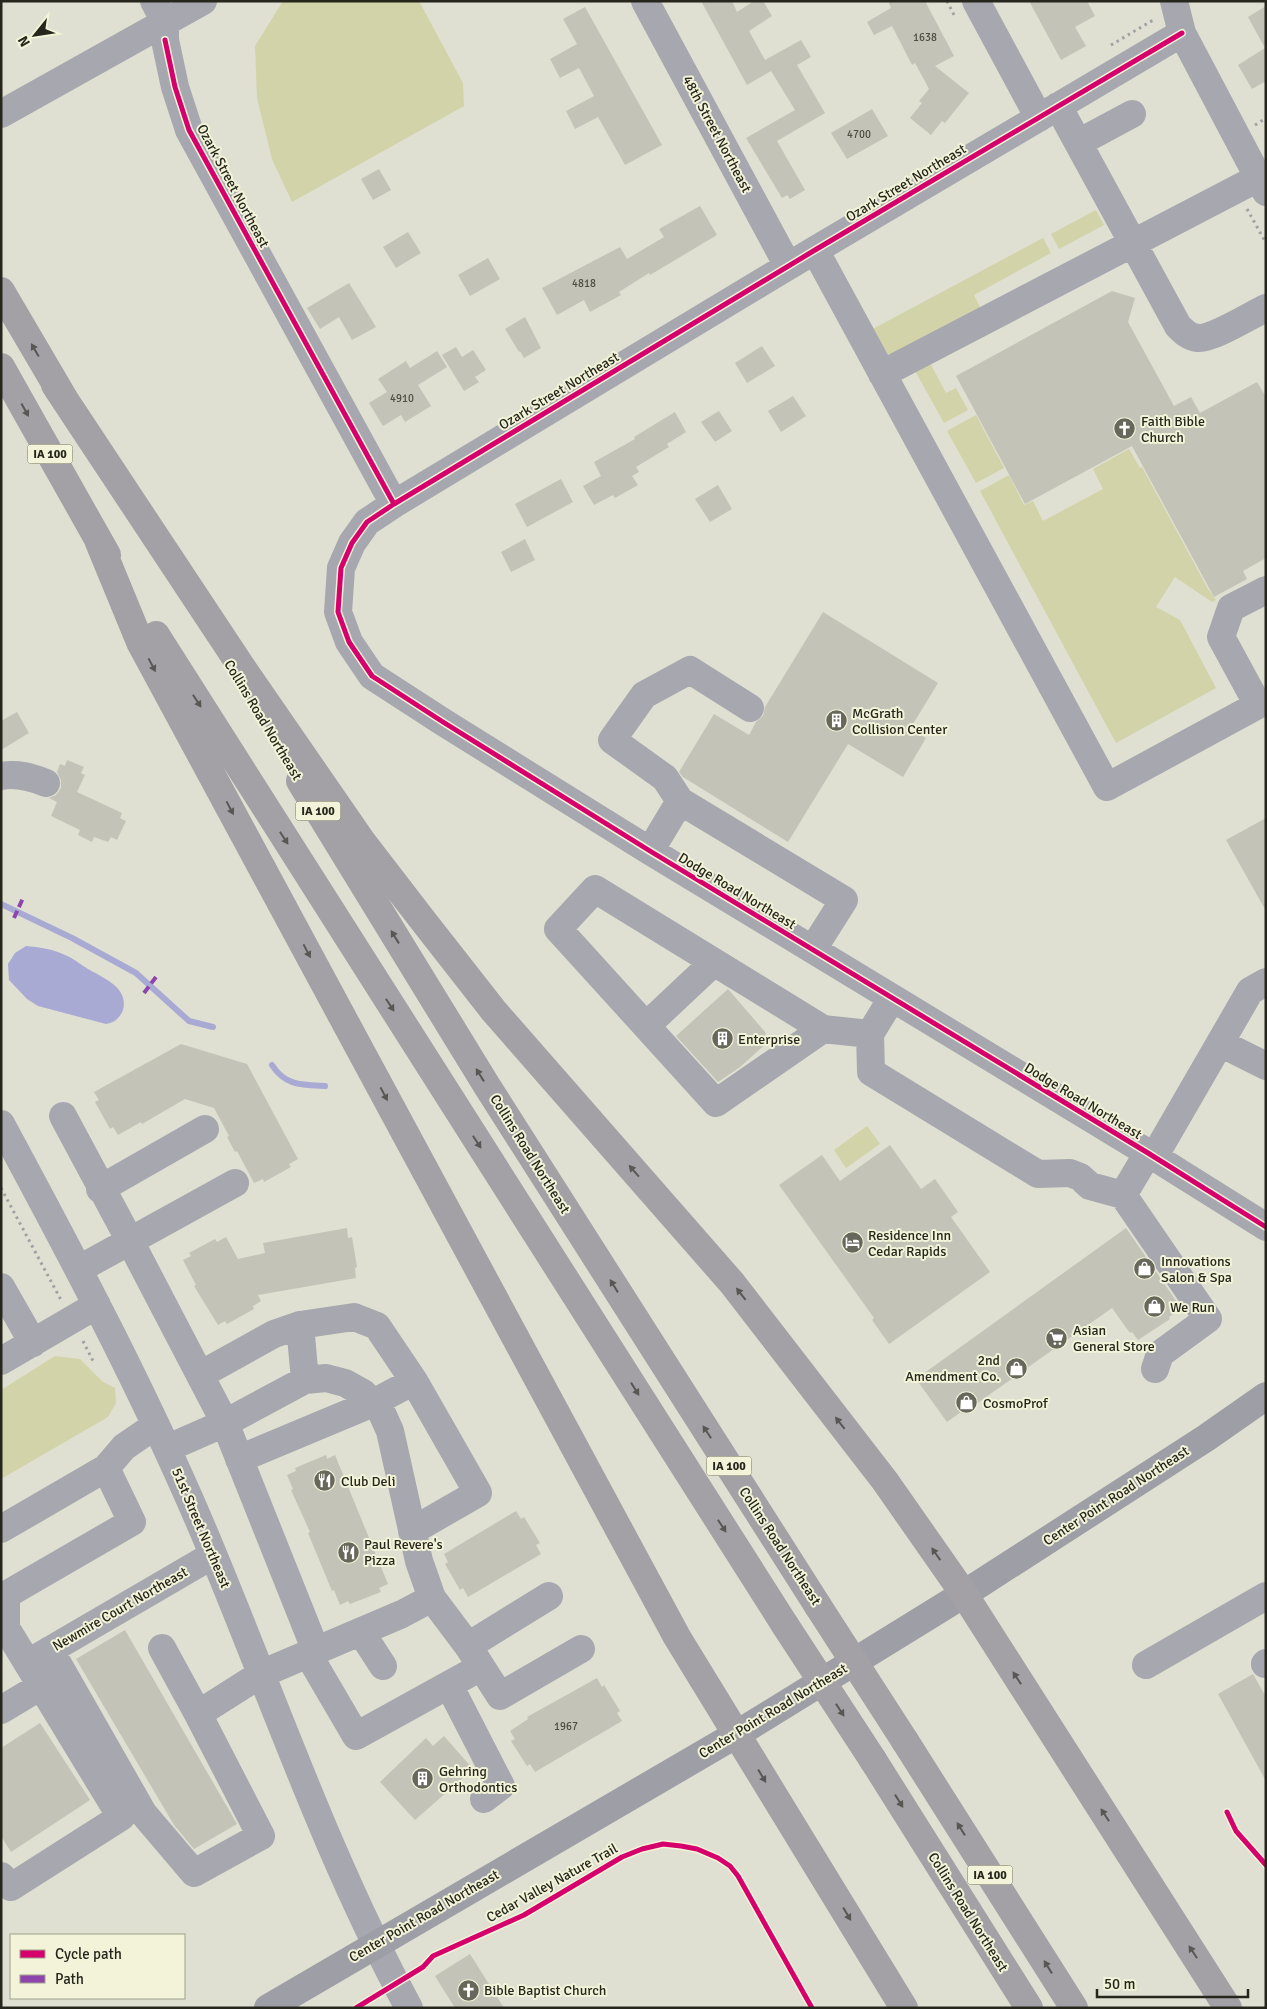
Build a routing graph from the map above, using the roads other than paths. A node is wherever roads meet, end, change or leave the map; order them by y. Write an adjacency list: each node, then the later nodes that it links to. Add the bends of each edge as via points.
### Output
1 (203, 1): 5 (street)
2 (645, 1): 14 (street, 48th Street Northeast)
3 (976, 1): 7 (street)
4 (1174, 1): 6 (street)
5 (161, 21): 8 (street); 20 (street, Ozark Street Northeast, via 175,87 189,130)
6 (1182, 33): 7 (street, Ozark Street Northeast); 11 (street)
7 (1048, 112): 10 (street); 13 (street, Ozark Street Northeast)
8 (1, 114)
9 (1132, 114): 10 (street)
10 (1078, 143): 12 (street)
11 (1260, 168): 12 (street)
12 (1133, 243): 16 (street, via 1178,326 1186,334 1209,337); 18 (street)
13 (815, 250): 14 (street, Ozark Street Northeast); 18 (street)
14 (788, 266): 20 (street, Ozark Street Northeast)
15 (1, 292): 19 (highway, Collins Road Northeast / IA 100, one-way to 15)
16 (1266, 308)
17 (1, 368): 21 (highway, Collins Road Northeast / IA 100, one-way to 21)
18 (882, 374): 22 (street, via 1107,787 1258,705 1221,637 1231,608)
19 (56, 385): 67 (highway, one-way to 19, via 885,1480 732,1283 493,1010 373,855 241,666); 93 (highway, Collins Road Northeast / IA 100, one-way to 19, bridge, via 482,1078)
20 (394, 504): 27 (street, Dodge Road Northeast, via 367,522 352,543 341,568 338,612 350,642 372,676)
21 (98, 540): 85 (highway, one-way to 85, via 144,650 677,1637); 92 (highway, Collins Road Northeast / IA 100, one-way to 92, bridge, via 196,701)
22 (1266, 590)
23 (750, 708): 26 (street, via 690,670 644,695 612,740 665,778)
24 (1, 776): 25 (street, via 17,774)
25 (46, 783)
26 (680, 801): 27 (street); 28 (street, via 844,900)
27 (650, 851): 28 (street, Dodge Road Northeast)
28 (813, 949): 31 (street, Dodge Road Northeast)
29 (714, 963): 32 (street); 32 (street, via 595,888 558,929); 33 (street)
30 (1266, 982): 35 (street, via 1250,991)
31 (892, 998): 34 (street); 40 (street, Dodge Road Northeast)
32 (646, 1026): 33 (street, via 716,1104)
33 (823, 1029): 34 (street)
34 (870, 1034): 43 (street, via 871,1072 1038,1174 1070,1173 1090,1186)
35 (1220, 1043): 36 (street); 40 (street)
36 (1266, 1066)
37 (62, 1116): 42 (street)
38 (1, 1124): 46 (street, 51st Street Northeast)
39 (205, 1129): 42 (street)
40 (1151, 1155): 43 (street); 44 (street, Dodge Road Northeast)
41 (235, 1183): 45 (street)
42 (100, 1189): 45 (street)
43 (1122, 1195): 52 (street, via 1208,1319 1160,1354)
44 (1266, 1227)
45 (130, 1241): 46 (street); 53 (street)
46 (79, 1269): 48 (street, 51st Street Northeast)
47 (3, 1296): 50 (street)
48 (96, 1305): 50 (street); 59 (street, 51st Street Northeast)
49 (300, 1325): 53 (street, via 274,1334); 54 (street); 55 (street, via 354,1318 377,1326)
50 (33, 1343): 51 (street)
51 (1, 1361)
52 (1155, 1368)
53 (200, 1375): 58 (street)
54 (305, 1380): 57 (street, via 326,1378 345,1383); 58 (street)
55 (414, 1381): 57 (street); 64 (street, via 478,1493)
56 (1266, 1396): 67 (main road, Center Point Road Northeast)
57 (374, 1403): 61 (street); 64 (street, via 390,1431)
58 (225, 1423): 60 (street); 61 (street)
59 (156, 1425): 60 (street, 51st Street Northeast); 62 (street, via 124,1447)
60 (168, 1448): 65 (street, 51st Street Northeast)
61 (239, 1459): 75 (street)
62 (106, 1468): 63 (street); 66 (street, via 132,1522)
63 (1, 1529)
64 (412, 1531): 70 (street)
65 (214, 1555): 77 (street, Newmire Court Northeast); 80 (street, 51st Street Northeast)
66 (4, 1591): 71 (street)
67 (964, 1594): 85 (main road, Center Point Road Northeast); 94 (highway, one-way to 67)
68 (549, 1596): 76 (street)
69 (1266, 1596): 78 (street)
70 (432, 1598): 72 (street); 76 (street)
71 (4, 1629): 77 (street)
72 (361, 1632): 75 (street); 79 (street)
73 (162, 1648): 84 (street)
74 (581, 1649): 76 (street, via 500,1696)
75 (312, 1653): 80 (street); 81 (street, via 356,1736)
76 (474, 1656): 81 (street)
77 (38, 1657): 82 (street); 84 (street, via 143,1813 194,1873 261,1836)
78 (1146, 1665)
79 (383, 1666)
80 (261, 1674): 84 (street); 88 (street, 51st Street Northeast)
81 (449, 1685): 86 (street, via 501,1786)
82 (41, 1686): 83 (street); 87 (street, via 121,1817 11,1887)
83 (1, 1710)
84 (198, 1714)
85 (737, 1734): 88 (main road, Center Point Road Northeast); 91 (highway, one-way to 91)
86 (484, 1799)
87 (1, 1876)
88 (375, 1944): 89 (main road, Center Point Road Northeast); 90 (street, 51st Street Northeast)
89 (268, 2008)
90 (409, 2008)
91 (904, 2008)
92 (1029, 2008)
93 (1074, 2008)
94 (1230, 2008)

